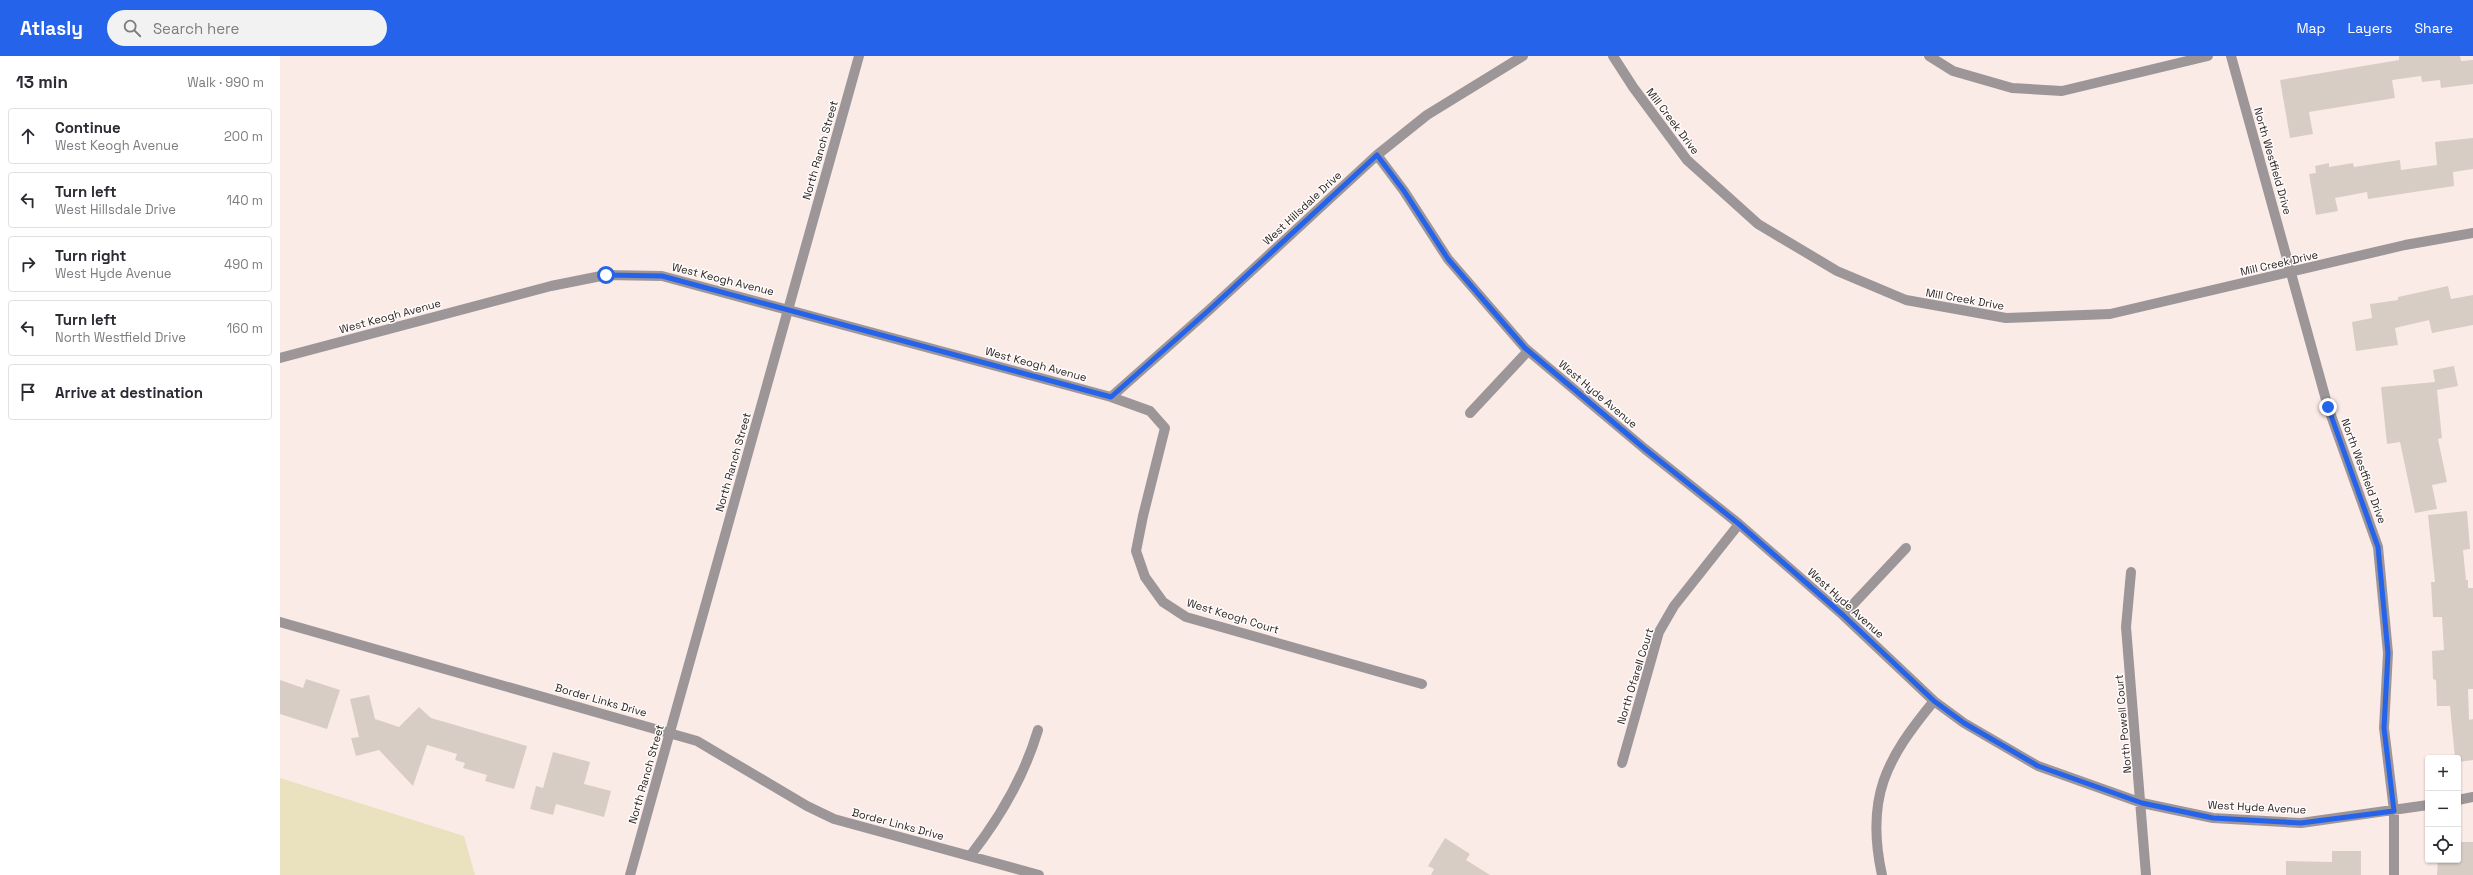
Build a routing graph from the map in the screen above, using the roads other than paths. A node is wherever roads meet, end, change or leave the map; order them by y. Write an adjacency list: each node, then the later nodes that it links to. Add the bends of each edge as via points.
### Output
1 (859, 56): 10 (street, North Ranch Street)
2 (1523, 56): 7 (street, West Hillsdale Drive, via 1427,115)
3 (1613, 56): 9 (street, Mill Creek Drive, via 1687,160 1758,224 1837,271 1906,300 2006,318 2110,314)
4 (1929, 56): 5 (street, via 1953,71 2012,88 2062,91)
5 (2208, 56)
6 (2231, 56): 9 (street, North Westfield Drive)
7 (1377, 155): 11 (street, West Hyde Avenue, via 1404,191 1448,259); 13 (street, West Hillsdale Drive)
8 (2473, 233): 9 (street, Mill Creek Drive, via 2405,245)
9 (2292, 272): 29 (street, North Westfield Drive, via 2328,407 2378,547 2388,653 2384,728)
10 (788, 308): 12 (street, West Keogh Avenue, via 662,276 606,275 550,286); 13 (street, West Keogh Avenue); 23 (street, North Ranch Street)
11 (1528, 351): 14 (street); 15 (street, West Hyde Avenue)
12 (280, 358)
13 (1111, 397): 20 (street, West Keogh Court, via 1150,411 1165,428 1142,516 1136,551 1145,577 1163,602 1186,617)
14 (1470, 412)
15 (1739, 524): 18 (street, West Hyde Avenue); 24 (street, North Ofarell Court, via 1674,606 1659,632)
16 (1906, 548): 18 (street)
17 (2131, 572): 27 (street, North Powell Court, via 2126,627)
18 (1843, 615): 21 (street, West Hyde Avenue)
19 (280, 622): 23 (street, Border Links Drive)
20 (1422, 684)
21 (1934, 701): 27 (street, West Hyde Avenue, via 1964,723 2038,766); 33 (street, via 1911,729 1888,766 1876,812 1877,852)
22 (1038, 730): 30 (street, via 1029,761 1008,800)
23 (670, 732): 30 (street, Border Links Drive, via 697,740 834,819); 31 (street, North Ranch Street)
24 (1622, 763)
25 (2473, 797): 26 (street)
26 (2461, 799)
27 (2142, 803): 29 (street, West Hyde Avenue, via 2213,818 2301,823); 34 (street, North Powell Court)
28 (2425, 806): 29 (street, West Hyde Avenue)
29 (2394, 811): 35 (street)
30 (970, 856): 32 (street, Border Links Drive)
31 (630, 875)
32 (1039, 875)
33 (1882, 875)
34 (2146, 875)
35 (2394, 875)

